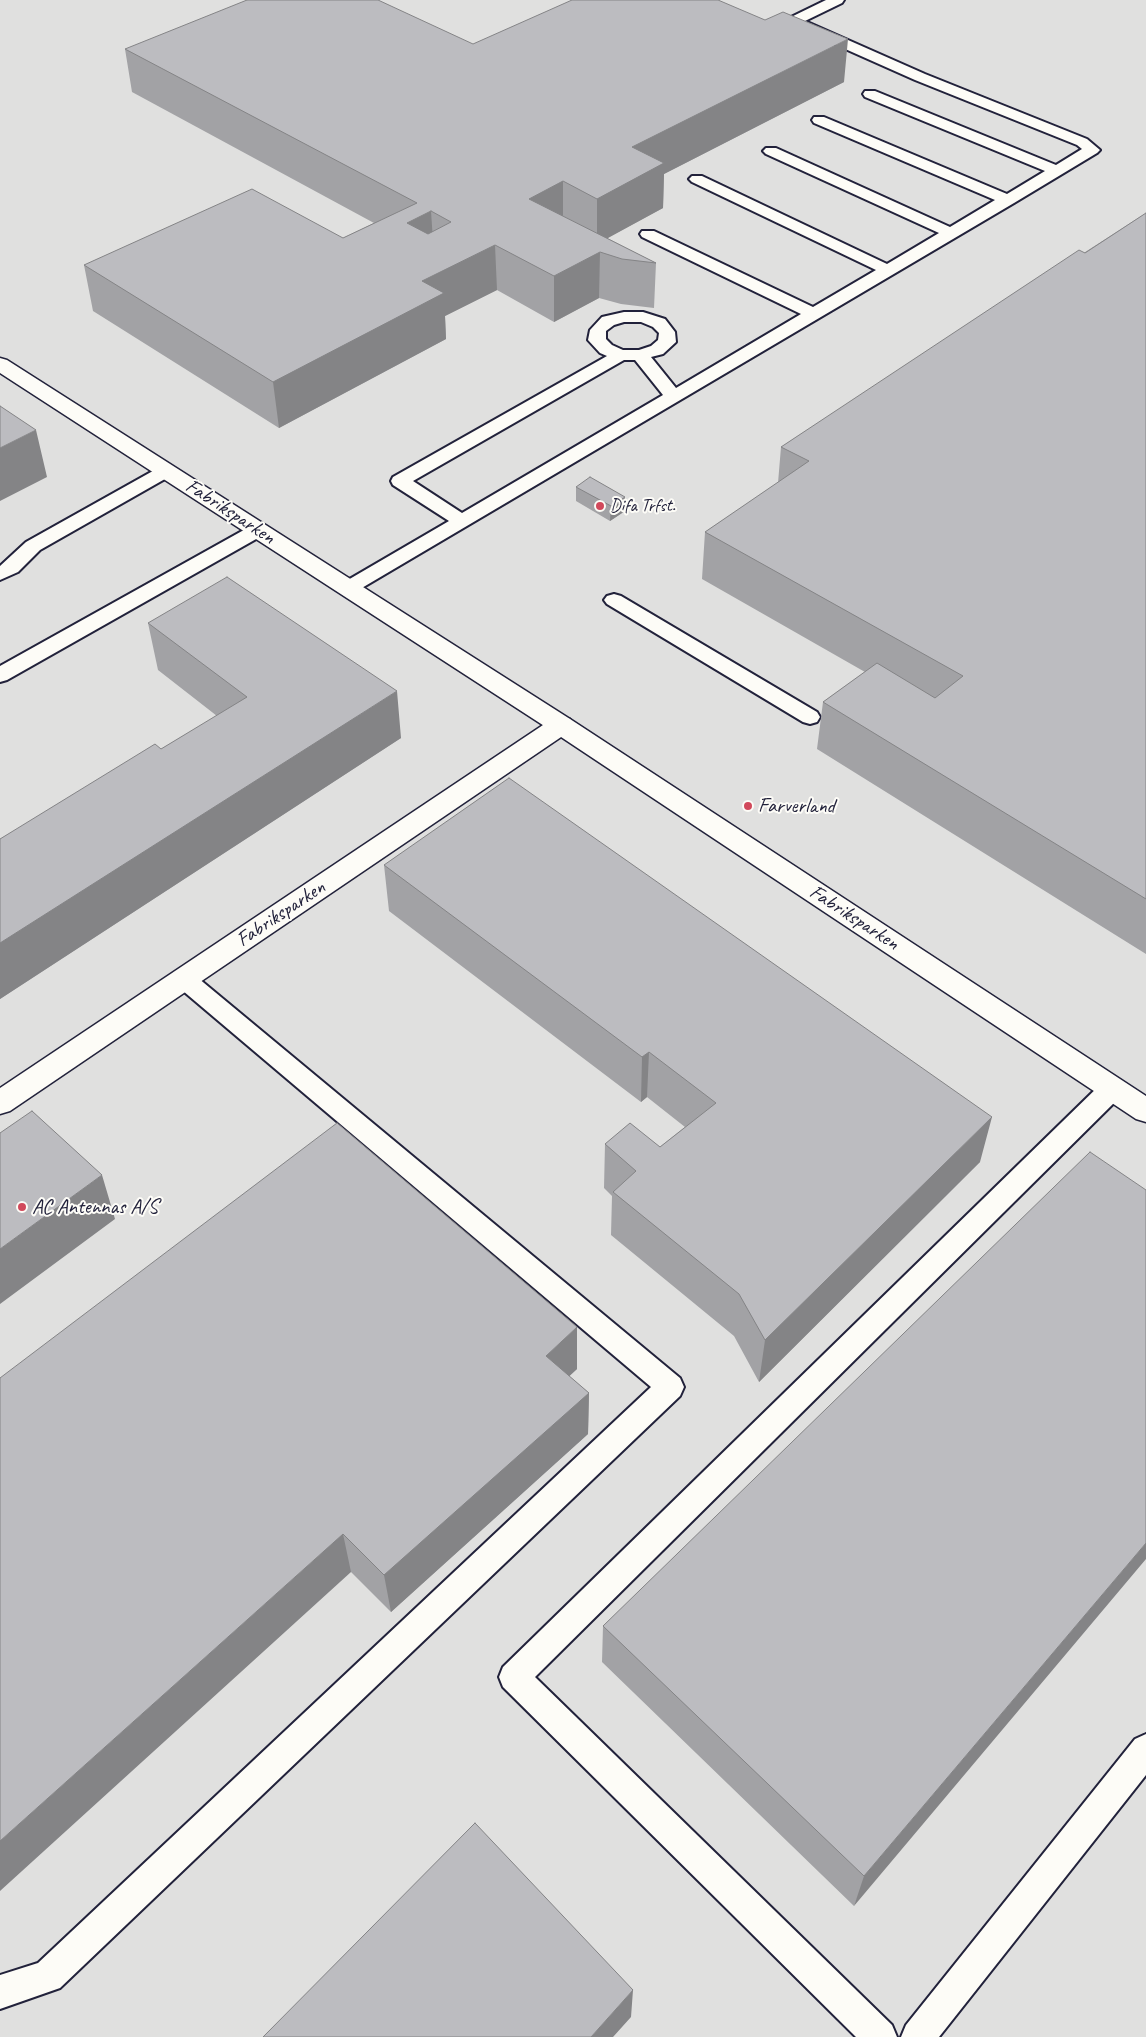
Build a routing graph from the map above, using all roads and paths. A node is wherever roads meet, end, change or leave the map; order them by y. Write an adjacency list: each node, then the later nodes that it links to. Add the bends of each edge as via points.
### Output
1 (836, 0): 5 (lane, via 794,21 920,77 1082,142 1092,150)
2 (870, 94): 5 (lane)
3 (819, 120): 7 (lane)
4 (771, 151): 8 (lane)
5 (1057, 171): 7 (lane)
6 (697, 178): 10 (lane)
7 (1008, 200): 8 (lane)
8 (951, 233): 10 (lane)
9 (648, 234): 11 (lane)
10 (888, 270): 11 (lane)
11 (814, 314): 15 (lane)
12 (622, 355): 13 (lane); 13 (lane, via 606,349 597,340 598,330 608,321 643,317 659,323 667,332 667,342 657,350); 17 (lane, via 400,481)
13 (640, 355): 15 (lane)
14 (0, 364): 16 (street, Fabriksparken)
15 (674, 396): 17 (lane)
16 (166, 471): 18 (street, Fabriksparken); 19 (lane, via 32,546 11,568)
17 (462, 521): 20 (lane)
18 (258, 530): 20 (street, Fabriksparken); 22 (lane)
19 (0, 574)
20 (348, 588): 24 (street, Fabriksparken)
21 (614, 600): 23 (lane)
22 (0, 676)
23 (810, 717)
24 (562, 726): 25 (street, Fabriksparken); 26 (street, Fabriksparken)
25 (184, 979): 27 (street, Fabriksparken); 30 (lane, via 670,1387 48,1976)
26 (1112, 1088): 28 (street, Fabriksparken); 31 (lane, via 514,1677)
27 (0, 1103)
28 (1146, 1111)
29 (1146, 1750): 32 (lane)
30 (0, 1992)
31 (880, 2037)
32 (918, 2037)

